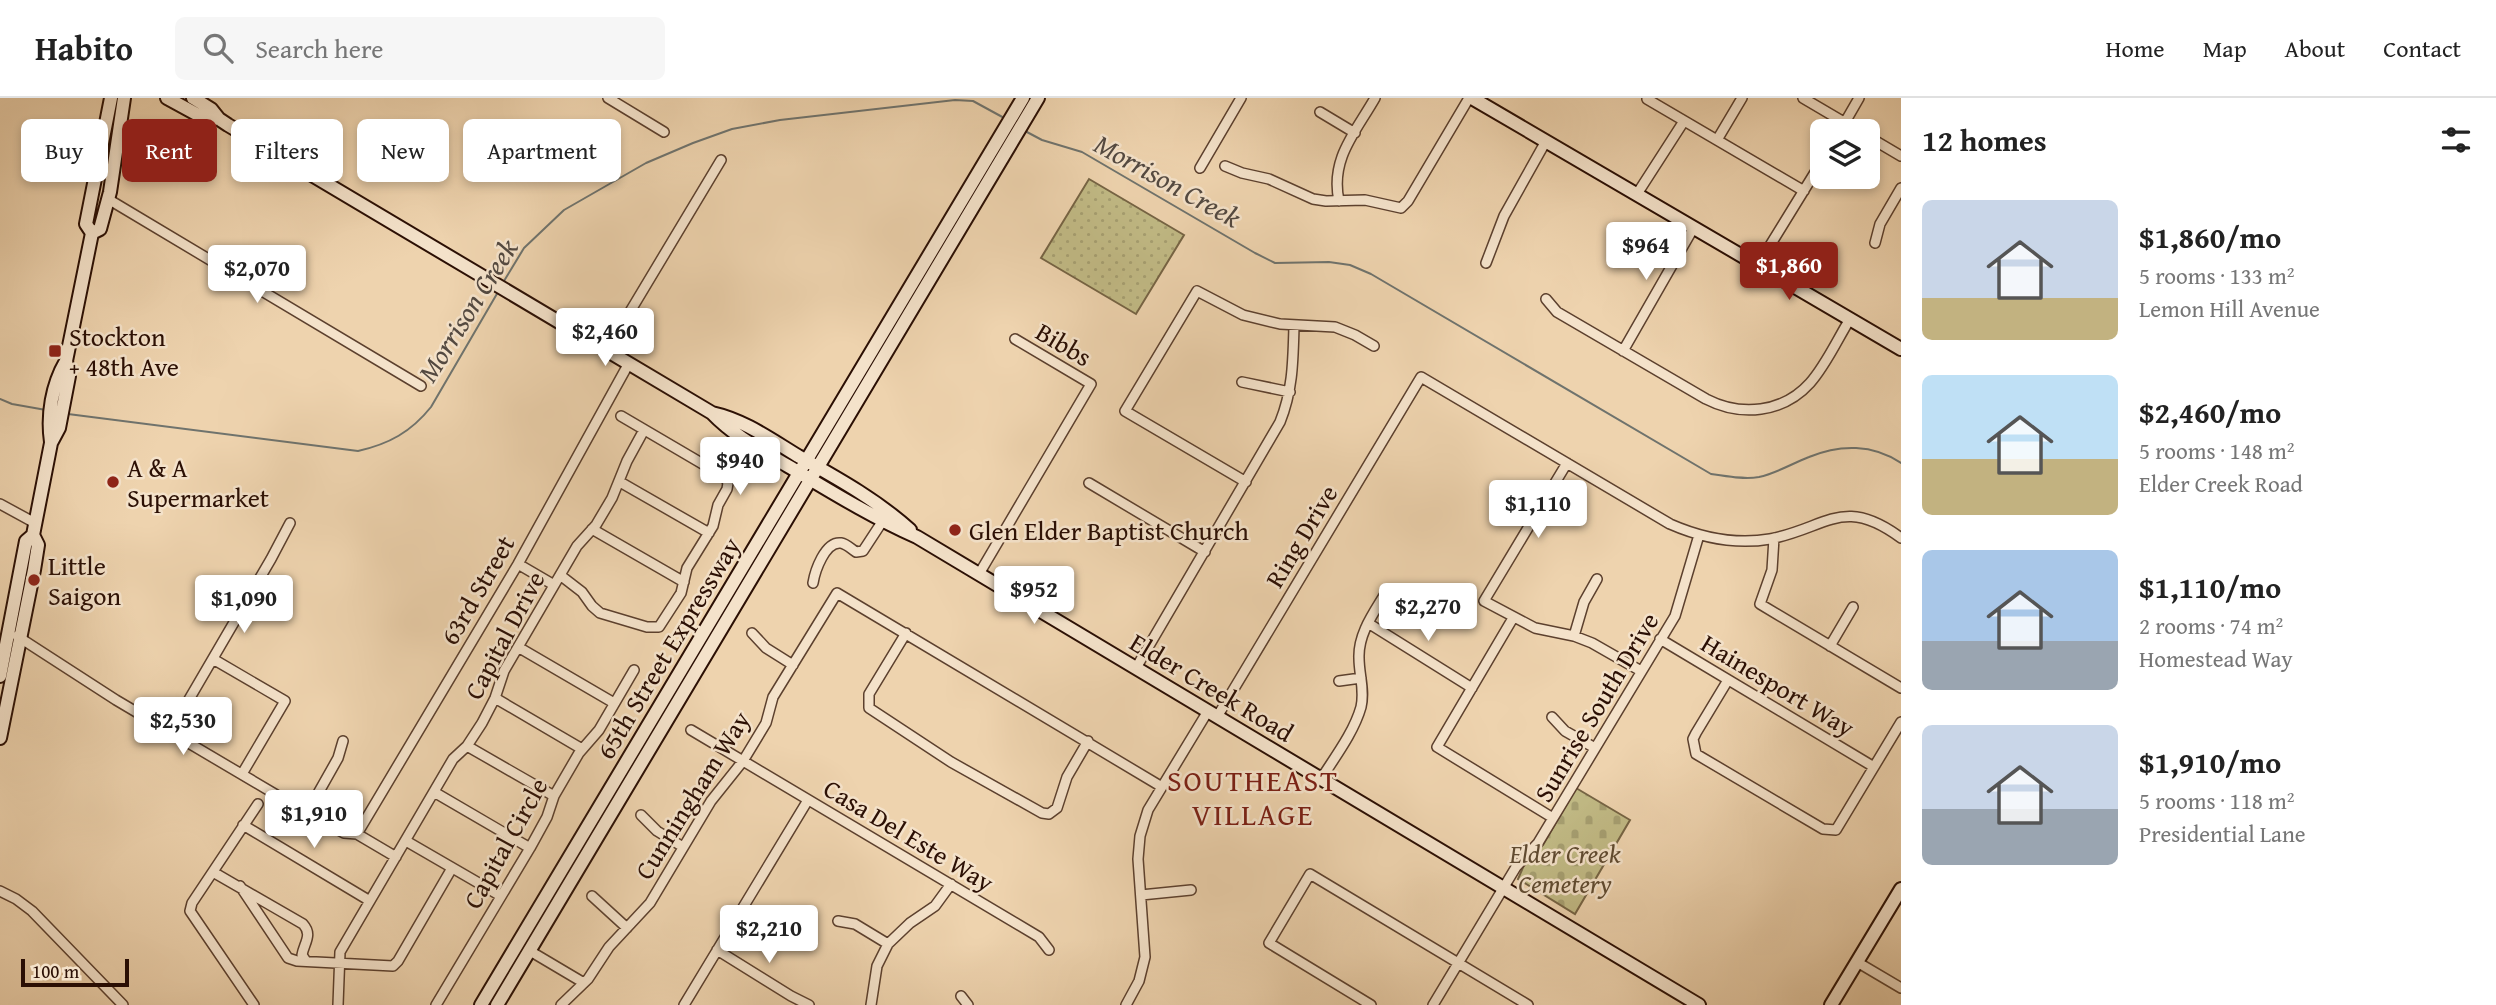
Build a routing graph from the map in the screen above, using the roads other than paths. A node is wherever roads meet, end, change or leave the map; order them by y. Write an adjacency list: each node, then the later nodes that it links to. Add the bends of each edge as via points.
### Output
1 (111, 98): 39 (main road, via 86,224)
2 (124, 98): 25 (main road)
3 (131, 98): 25 (main road, via 124,134)
4 (167, 98): 17 (main road, Elder Creek Road, via 200,116)
5 (193, 98): 17 (main road, Elder Creek Road)
6 (608, 98): 21 (street)
7 (1038, 98): 15 (main road, 65th Street Expressway)
8 (1241, 98): 31 (street)
9 (1375, 98): 22 (street)
10 (1471, 98): 26 (main road); 37 (street, via 1401,208 1365,200)
11 (1742, 98): 24 (street)
12 (1802, 98): 18 (street)
13 (1859, 98): 19 (street)
14 (1647, 99): 20 (street)
15 (1023, 107): 23 (main road, 65th Street Expressway)
16 (1320, 112): 22 (street)
17 (219, 119): 49 (main road, Elder Creek Road)
18 (1831, 119)
19 (1847, 119)
20 (1684, 121): 24 (street); 35 (street)
21 (664, 132)
22 (1354, 133): 37 (street, via 1337,168)
23 (1009, 135): 58 (main road, 65th Street Expressway); 60 (main road, 65th Street Expressway)
24 (1717, 140): 34 (street)
25 (118, 141): 36 (main road)
26 (1546, 141): 35 (main road); 41 (street, via 1504,216)
27 (1880, 144): 28 (street)
28 (1901, 156)
29 (720, 160): 49 (street)
30 (1225, 166): 37 (street, via 1313,199)
31 (1200, 168)
32 (1810, 181): 34 (street)
33 (1901, 188): 40 (street, via 1880,224)
34 (1804, 191): 42 (street)
35 (1637, 194): 38 (main road)
36 (108, 200): 39 (main road, via 100,229); 53 (street)
37 (1339, 201)
38 (1694, 228): 42 (main road); 50 (street)
39 (92, 233): 69 (main road, via 66,361 57,377 58,400)
40 (1875, 243)
41 (1486, 263)
42 (1758, 265): 44 (main road)
43 (1546, 299): 50 (street, via 1557,312)
44 (1850, 319): 48 (main road); 50 (street, via 1808,385 1765,409 1740,410 1716,404)
45 (1294, 326): 47 (street, via 1335,327); 54 (street); 64 (street, via 1243,315 1197,291 1125,411)
46 (1015, 339): 78 (street, Bibbs, via 1091,384)
47 (1374, 346)
48 (1901, 349)
49 (607, 350): 51 (main road, Elder Creek Road)
50 (1623, 351)
51 (629, 363): 55 (main road, Elder Creek Road); 77 (street, 63rd Street)
52 (1242, 382): 54 (street)
53 (421, 386)
54 (1290, 392): 64 (street, via 1280,422)
55 (712, 413): 58 (main road, Elder Creek Road, via 733,418); 61 (main road, Elder Creek Road, via 728,430)
56 (621, 416): 57 (street)
57 (644, 430): 63 (street, Capital Drive); 71 (street, via 725,477 727,489)
58 (806, 461): 60 (main road, Elder Creek Road); 61 (main road, 65th Street Expressway)
59 (1567, 463): 72 (street, via 1670,524); 86 (street, via 1485,601); 109 (street, Ring Drive, via 1421,377)
60 (819, 468): 62 (main road, 65th Street Expressway); 73 (main road, Elder Creek Road, via 888,511)
61 (799, 473): 62 (main road, Elder Creek Road); 168 (main road, 65th Street Expressway)
62 (811, 480): 67 (main road, Elder Creek Road); 155 (main road, 65th Street Expressway)
63 (620, 482): 70 (street, Capital Drive); 71 (street)
64 (1246, 482): 76 (street)
65 (1089, 483): 76 (street)
66 (0, 504): 69 (street)
67 (882, 522): 73 (main road, Elder Creek Road); 82 (street, via 863,551 838,543 829,547 814,572)
68 (289, 523): 95 (street)
69 (34, 529): 90 (main road, via 26,541)
70 (592, 529): 79 (street, Capital Drive); 81 (street)
71 (709, 533): 81 (street, via 687,568)
72 (1699, 535): 75 (street, via 1733,541); 92 (street, Sunrise South Drive, via 1681,603)
73 (917, 537): 78 (main road, Elder Creek Road)
74 (1901, 537): 75 (street, via 1875,521 1845,516)
75 (1774, 538): 93 (street, via 1772,570 1760,604)
76 (1205, 552): 97 (street)
77 (518, 564): 83 (street); 133 (street, 63rd Street)
78 (979, 574): 97 (main road, Elder Creek Road)
79 (560, 575): 81 (street, via 600,613 647,627 659,627); 83 (street, Capital Drive)
80 (1597, 579): 91 (street)
81 (684, 582)
82 (813, 583)
83 (554, 585): 94 (street, Capital Drive)
84 (1388, 589): 87 (street)
85 (1853, 607): 93 (street)
86 (1513, 618): 91 (street); 104 (street)
87 (1368, 623): 101 (street, via 1359,651); 104 (street)
88 (752, 633): 96 (street)
89 (906, 633): 96 (street, Cunningham Way, via 837,593); 116 (street); 116 (street, via 869,694 869,708 951,762 1049,814 1057,808)
90 (16, 635): 100 (main road); 106 (main road); 113 (street)
91 (1574, 636): 99 (street)
92 (1660, 639): 99 (street, Sunrise South Drive); 102 (street, Hainesport Way)
93 (1830, 646): 105 (street)
94 (518, 647): 107 (street, Capital Drive, via 501,676); 108 (street)
95 (213, 659): 113 (street); 122 (street, via 285,701)
96 (793, 665): 120 (street, Cunningham Way)
97 (1136, 668): 109 (main road, Elder Creek Road)
98 (634, 670): 108 (street, Capital Circle)
99 (1641, 671): 118 (street, Sunrise South Drive)
100 (0, 676)
101 (1361, 678): 103 (street); 123 (street, via 1358,717)
102 (1728, 680): 121 (street, Hainesport Way); 121 (street, via 1696,733 1696,754 1816,827 1836,830)
103 (1339, 681)
104 (1472, 688): 131 (street, via 1437,747)
105 (1901, 688)
106 (4, 698): 114 (main road)
107 (495, 698): 117 (street, Capital Drive); 119 (street)
108 (614, 703): 119 (street, Capital Circle)
109 (1213, 714): 123 (main road, Elder Creek Road); 124 (street, Ring Drive)
110 (1552, 717): 118 (street)
111 (1901, 722): 121 (street)
112 (691, 730): 120 (street, Casa Del Este Way)
113 (170, 732): 122 (street)
114 (0, 738)
115 (343, 741): 129 (street)
116 (1087, 741): 124 (street)
117 (467, 746): 125 (street, Capital Drive, via 453,759); 126 (street)
118 (1595, 748): 131 (street, Sunrise South Drive)
119 (582, 749): 126 (street, Capital Circle)
120 (743, 761): 127 (street, Casa Del Este Way); 136 (street, Cunningham Way, via 711,801)
121 (1874, 767)
122 (242, 775): 129 (street)
123 (1321, 779): 142 (main road, Elder Creek Road)
124 (1162, 787): 146 (street, Ring Drive, via 1140,836)
125 (434, 792): 134 (street, Capital Drive); 135 (street)
126 (554, 796): 135 (street, Capital Circle)
127 (808, 800): 140 (street, Casa Del Este Way); 153 (street)
128 (258, 804): 132 (street)
129 (307, 813): 133 (street, via 344,833)
130 (641, 815): 136 (street)
131 (1553, 818): 142 (street, Sunrise South Drive)
132 (243, 825): 139 (street); 149 (street)
133 (357, 834): 137 (street)
134 (406, 841): 137 (street, Capital Drive); 138 (street)
135 (530, 848): 147 (street, Capital Circle)
136 (683, 848): 151 (street, Cunningham Way, via 650,903)
137 (396, 857): 149 (street, Capital Drive)
138 (452, 868): 147 (street); 159 (street, via 393,966)
139 (213, 872): 141 (street); 165 (street, via 190,911)
140 (951, 884): 152 (street, via 935,906); 154 (street, Casa Del Este Way, via 1039,937)
141 (240, 886): 156 (street, via 288,958); 156 (street, via 308,929 302,956)
142 (1504, 888): 158 (street, Sunrise South Drive); 179 (main road, Elder Creek Road)
143 (1901, 888): 157 (main road)
144 (1191, 890): 146 (street)
145 (0, 891): 164 (street, via 32,911)
146 (1141, 895): 175 (street, Ring Drive, via 1145,957)
147 (501, 896): 167 (street, Capital Circle)
148 (592, 896): 151 (street)
149 (370, 901): 159 (street, Capital Drive, via 340,952)
150 (838, 921): 152 (street, via 855,924)
151 (627, 928): 160 (street, Cunningham Way)
152 (888, 944): 173 (street, via 877,966)
153 (717, 950): 163 (street); 171 (street)
154 (1049, 950)
155 (530, 951): 160 (street); 169 (main road, 65th Street Expressway)
156 (306, 961): 159 (street)
157 (1857, 962): 161 (street); 180 (main road)
158 (1458, 963): 176 (street, via 1310,874 1269,943); 177 (street, Sunrise South Drive); 178 (street)
159 (341, 964): 166 (street, Capital Drive)
160 (584, 983): 170 (street, Cunningham Way)
161 (1901, 988)
162 (961, 996): 174 (street)
163 (788, 1001): 172 (street)
164 (123, 1005)
165 (254, 1005)
166 (338, 1005)
167 (436, 1005)
168 (481, 1005)
169 (497, 1005)
170 (561, 1005)
171 (684, 1005)
172 (809, 1005)
173 (871, 1005)
174 (968, 1005)
175 (1126, 1005)
176 (1371, 1005)
177 (1433, 1005)
178 (1528, 1005)
179 (1699, 1005)
180 (1831, 1005)

